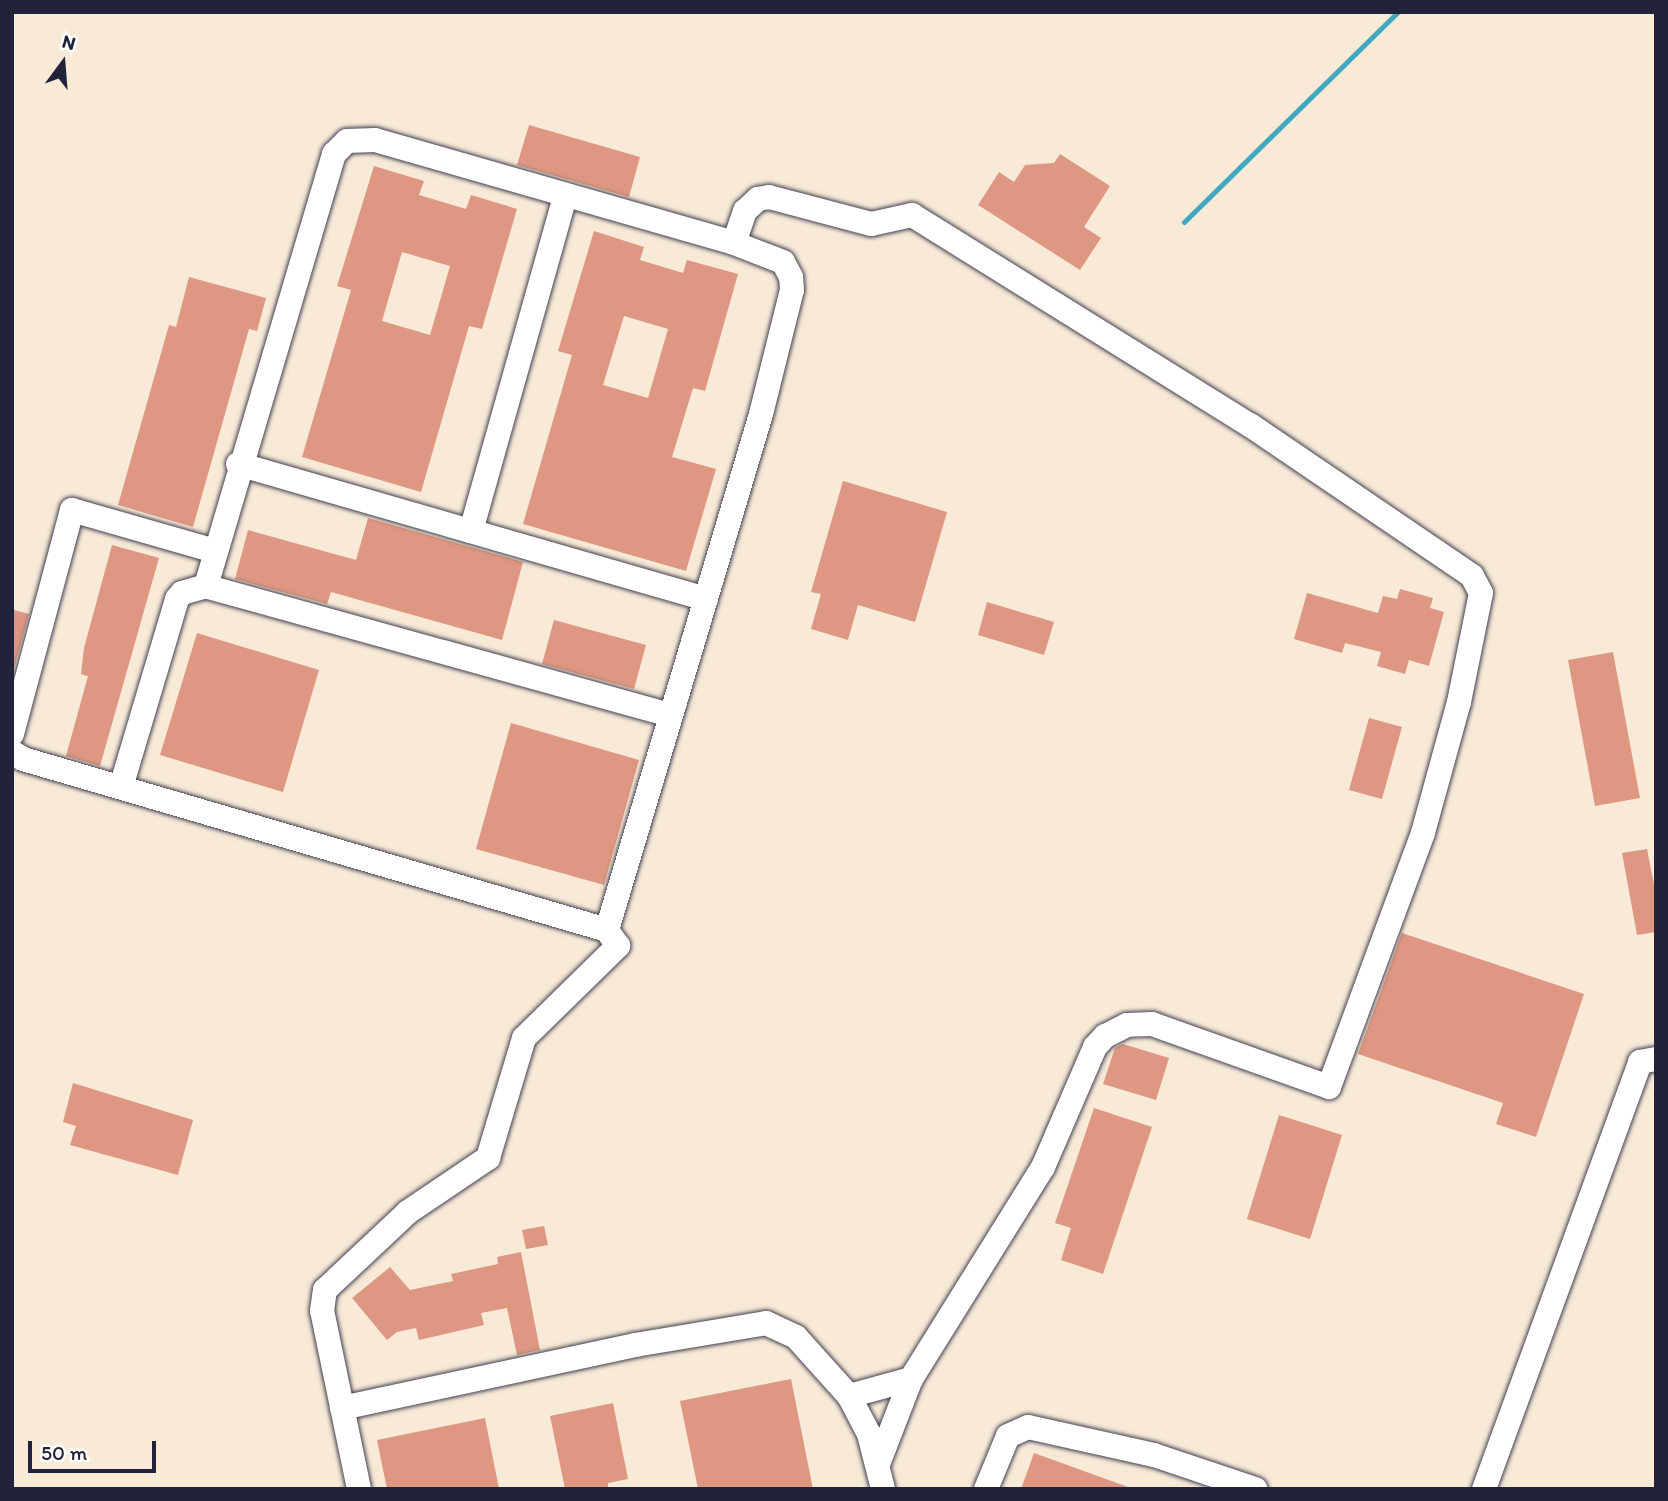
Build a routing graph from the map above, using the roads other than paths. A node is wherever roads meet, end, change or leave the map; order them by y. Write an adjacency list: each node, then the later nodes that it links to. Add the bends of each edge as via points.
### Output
1 (565, 196): 2 (lane); 3 (lane, via 375,140 356,138 339,146); 4 (lane)
2 (734, 243): 7 (lane, via 783,262 792,284 761,414); 14 (lane, via 744,211 758,199 769,197 871,224 912,215 1261,432 1472,576 1480,593 1459,702 1423,833 1329,1087 1152,1024 1127,1025 1105,1036 1095,1047 1043,1167)
3 (238, 464): 4 (lane); 5 (lane)
4 (471, 531): 7 (lane)
5 (215, 551): 6 (lane); 9 (lane, via 72,510)
6 (206, 586): 8 (lane); 11 (lane, via 177,599)
7 (706, 599): 8 (lane)
8 (670, 715): 12 (lane)
9 (12, 734)
10 (12, 752): 11 (lane, via 23,760)
11 (121, 787): 12 (lane)
12 (607, 930): 16 (lane, via 618,946 524,1038 488,1158 408,1212 326,1290 322,1311)
13 (1656, 1059): 22 (lane, via 1640,1062)
14 (911, 1379): 15 (lane); 17 (lane)
15 (849, 1396): 16 (lane, via 796,1337 779,1326 754,1323); 17 (lane)
16 (342, 1408): 18 (lane)
17 (878, 1464): 19 (lane)
18 (359, 1489)
19 (883, 1489)
20 (986, 1489): 21 (lane, via 1008,1436 1028,1427 1154,1455)
21 (1255, 1489)
22 (1484, 1489)

